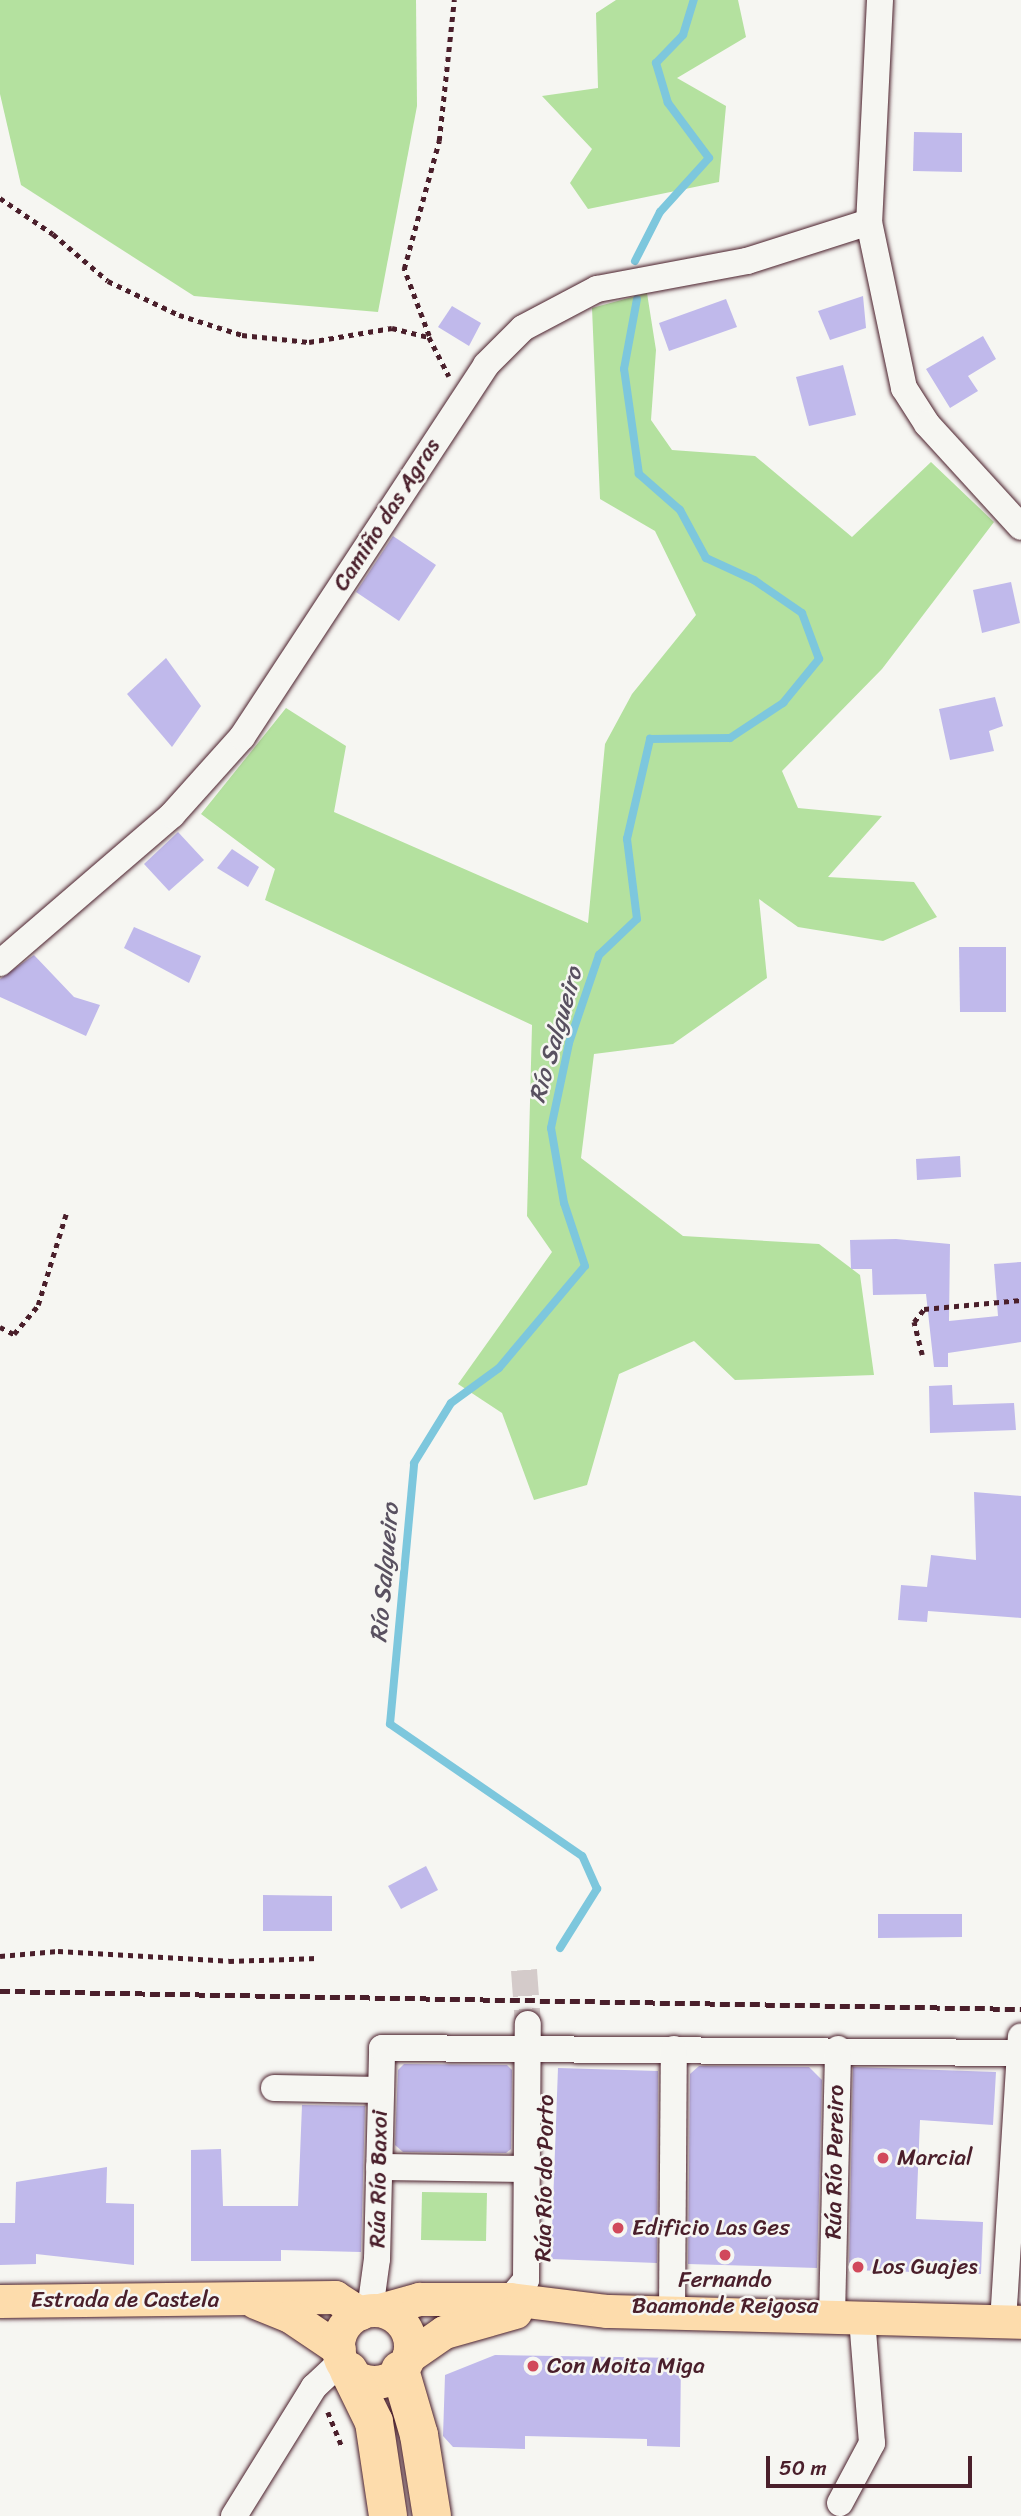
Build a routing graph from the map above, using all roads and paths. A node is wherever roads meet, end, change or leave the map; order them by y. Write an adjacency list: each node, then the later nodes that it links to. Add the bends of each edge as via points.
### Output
1 (454, 0): 5 (path, via 439,141 404,269)
2 (880, 0): 4 (street)
3 (0, 198): 5 (path, via 108,281 179,315 242,335 309,342 392,328)
4 (869, 222): 6 (street, Camiño das Agras, via 747,261 597,289 523,328 486,365); 7 (street, via 904,388 927,425)
5 (429, 337): 6 (path)
6 (461, 402): 8 (street, Camiño das Agras, via 242,737 172,815)
7 (1021, 527)
8 (0, 962)
9 (66, 1214): 11 (path, via 38,1305 14,1334)
10 (1021, 1300): 12 (path, via 924,1309 914,1322)
11 (0, 1327)
12 (922, 1355)
13 (0, 1955): 14 (path, via 58,1951 229,1961)
14 (317, 1958)
15 (535, 2041): 17 (street); 20 (street, Rúa Río Baxoi, via 382,2048); 22 (street); 25 (street, Rúa Río do Porto)
16 (1021, 2045): 18 (street); 29 (street)
17 (674, 2049): 18 (street); 27 (street)
18 (838, 2049): 28 (street, Rúa Río Pereiro)
19 (274, 2088): 20 (street)
20 (381, 2090): 21 (street, Rúa Río Baxoi)
21 (379, 2167): 22 (street); 26 (street, Rúa Río Baxoi)
22 (529, 2169): 25 (street)
23 (250, 2300): 24 (main road, Estrada de Castela); 26 (main road, Estrada de Castela, via 335,2297); 30 (main road, via 290,2316)
24 (0, 2301)
25 (526, 2303): 26 (main road, via 419,2299); 27 (main road); 31 (main road, via 444,2332)
26 (370, 2311): 30 (main road, via 344,2328); 31 (main road, via 392,2314 408,2332)
27 (672, 2312): 28 (main road)
28 (847, 2318): 29 (main road); 34 (street, Rúa Río Pereiro, via 872,2443)
29 (1012, 2322)
30 (343, 2360): 31 (main road, via 380,2381); 32 (street); 36 (highway, via 374,2422)
31 (404, 2364): 37 (highway)
32 (314, 2386): 33 (path); 35 (street)
33 (345, 2456)
34 (840, 2503)
35 (234, 2516)
36 (388, 2516)
37 (432, 2516)

